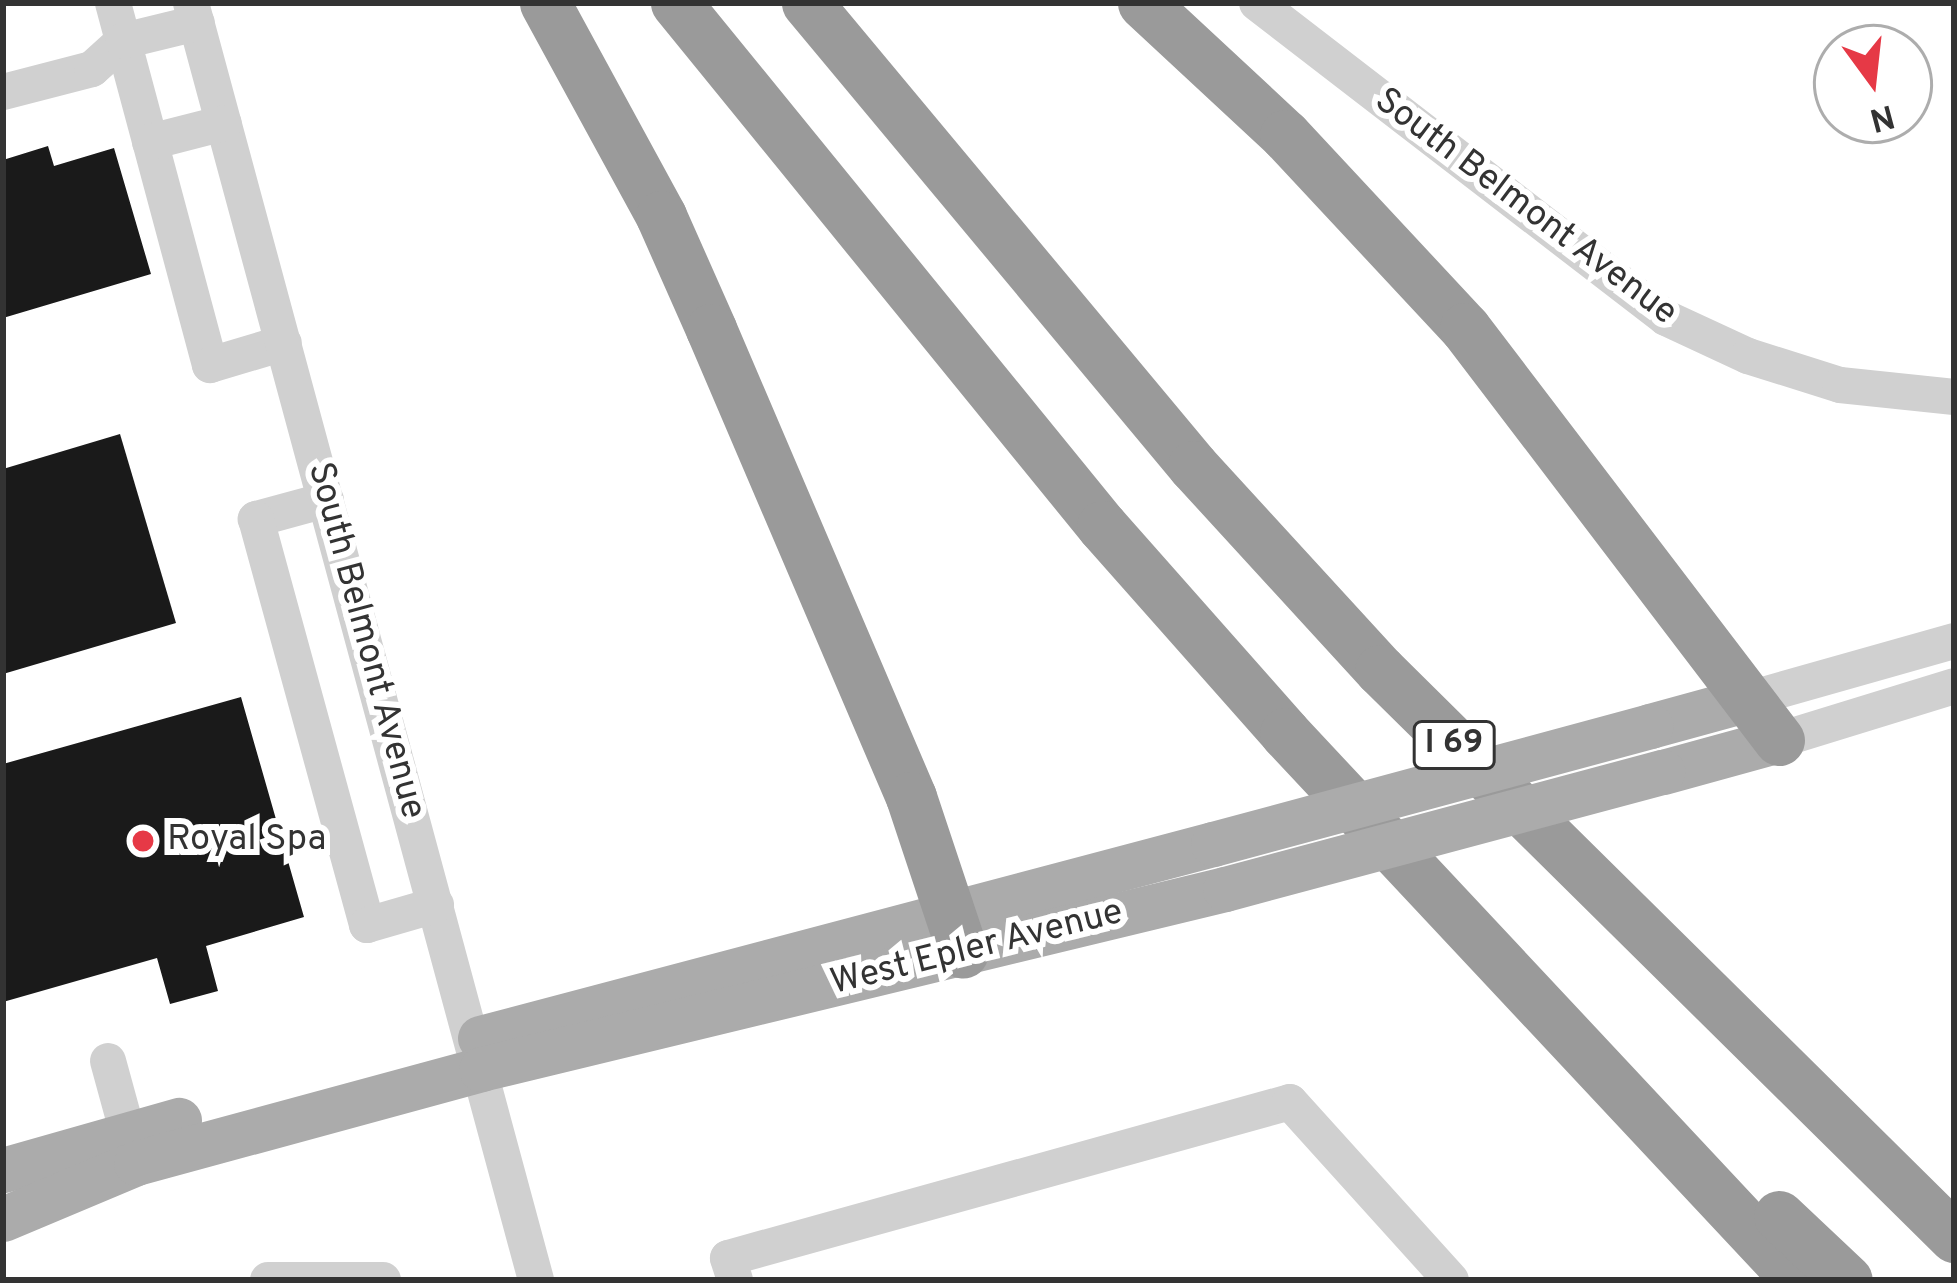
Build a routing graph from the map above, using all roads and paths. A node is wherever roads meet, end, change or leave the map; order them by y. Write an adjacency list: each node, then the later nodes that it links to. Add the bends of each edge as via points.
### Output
1 (113, 3): 8 (street)
2 (545, 3): 20 (highway, via 661,216 911,796)
3 (676, 3): 21 (highway, via 1102,526)
4 (807, 3): 27 (highway, I 69, via 1193,466 1380,670)
5 (1143, 3): 17 (highway, via 1286,135 1465,328)
6 (1258, 3): 13 (street, South Belmont Avenue, via 1666,318 1840,385)
7 (194, 13): 8 (street); 10 (street, South Belmont Avenue)
8 (123, 41): 9 (street, via 92,69); 11 (street)
9 (3, 92)
10 (224, 123): 11 (street); 12 (street, South Belmont Avenue)
11 (150, 142): 12 (street, via 210,365)
12 (284, 343): 14 (street, South Belmont Avenue)
13 (1954, 397)
14 (326, 500): 19 (street, South Belmont Avenue); 19 (street, via 256,519 262,542 367,925)
15 (1954, 641): 17 (street, West Epler Avenue)
16 (1954, 686): 18 (street, West Epler Avenue)
17 (1749, 699): 18 (highway); 20 (main road, West Epler Avenue, bridge, via 1214,844)
18 (1779, 740): 20 (main road, West Epler Avenue, bridge, via 1225,889)
19 (436, 905): 22 (street, South Belmont Avenue)
20 (957, 932): 22 (main road, West Epler Avenue)
21 (1476, 932): 33 (highway); 34 (highway)
22 (477, 1054): 24 (main road, West Epler Avenue); 30 (street, South Belmont Avenue)
23 (108, 1061): 24 (street)
24 (131, 1148): 25 (main road, West Epler Avenue); 26 (main road, West Epler Avenue)
25 (3, 1170)
26 (3, 1219)
27 (1954, 1237)
28 (268, 1280): 29 (street)
29 (383, 1280)
30 (536, 1280)
31 (735, 1280): 32 (street, via 728,1258 1290,1102)
32 (1451, 1280)
33 (1797, 1280)
34 (1847, 1280)

